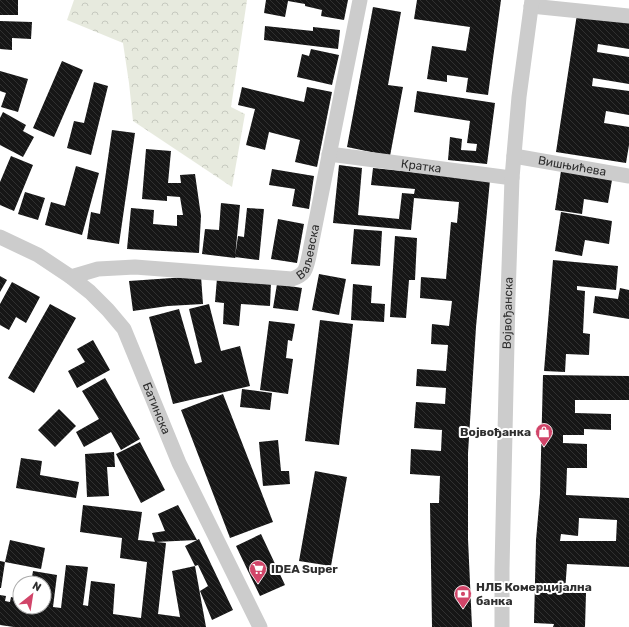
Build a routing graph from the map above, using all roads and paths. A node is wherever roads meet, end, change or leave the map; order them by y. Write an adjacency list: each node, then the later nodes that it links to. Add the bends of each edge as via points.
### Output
1 (360, 0): 4 (street, Ваљевска)
2 (531, 3): 3 (street); 5 (street, Војвођанска)
3 (629, 16)
4 (329, 154): 7 (street, Кратка); 9 (street, Ваљевска, via 310,256 305,271 300,276 292,279 135,266 98,269)
5 (514, 156): 6 (street, Вишњићева); 7 (street, Војвођанска)
6 (629, 176)
7 (512, 178): 11 (street, Војвођанска)
8 (0, 237): 9 (street, Батинска, via 38,255)
9 (71, 277): 10 (street, Батинска, via 124,329 179,463)
10 (260, 627)
11 (502, 627)

